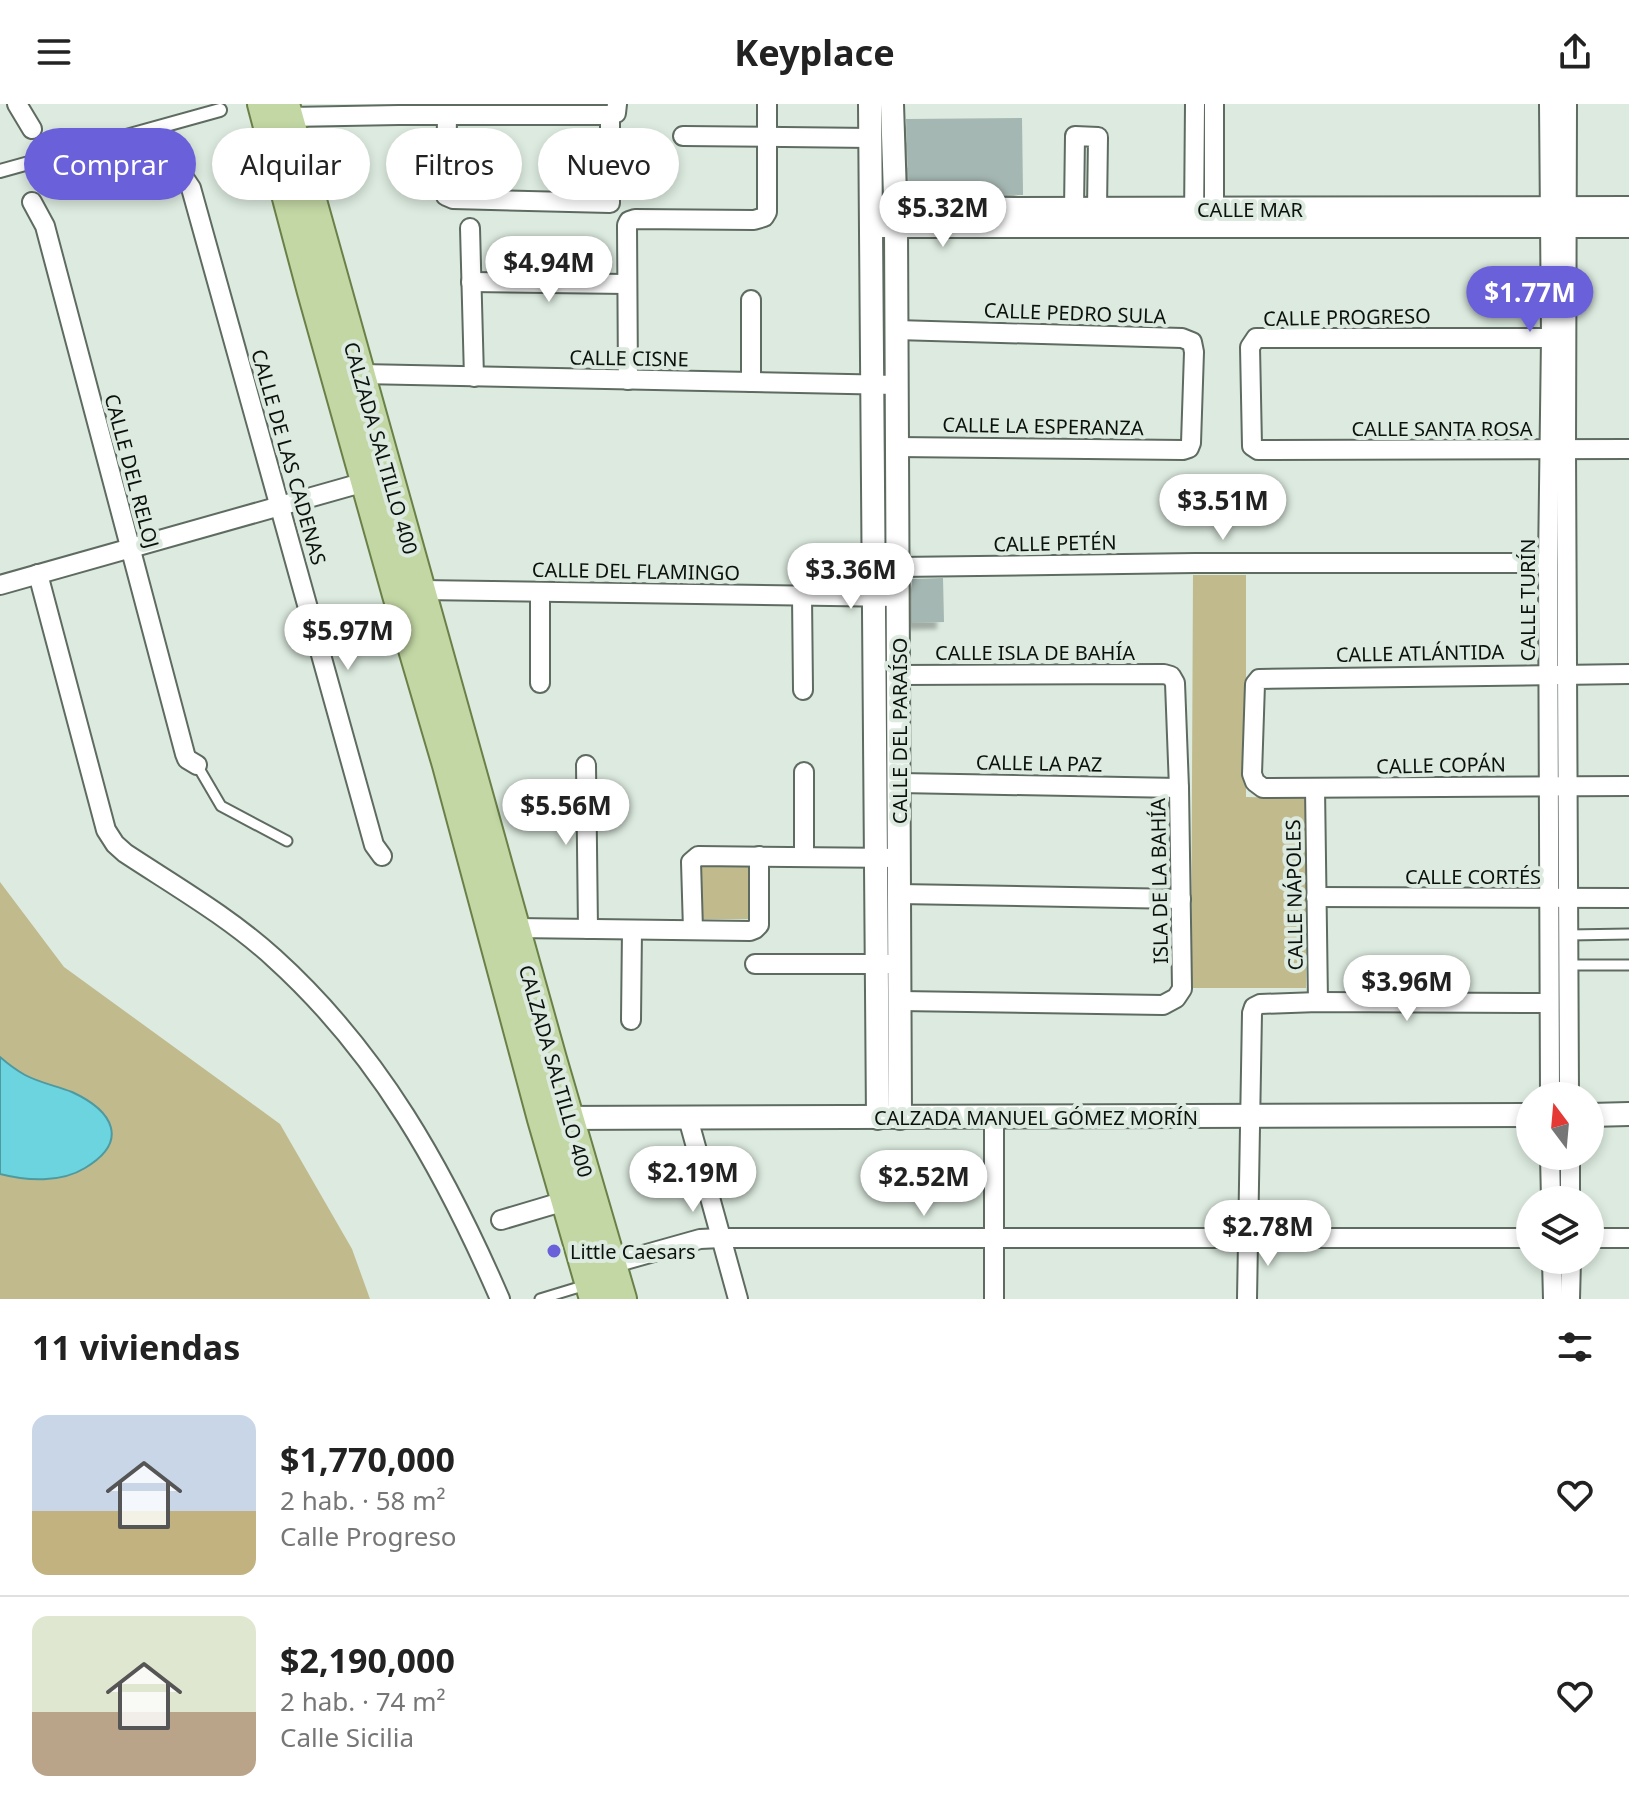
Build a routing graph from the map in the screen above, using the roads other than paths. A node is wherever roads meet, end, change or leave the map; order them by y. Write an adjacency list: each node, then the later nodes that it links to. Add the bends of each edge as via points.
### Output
1 (17, 104): 16 (street)
2 (262, 104): 46 (main road, CALZADA SALTILLO 400)
3 (767, 104): 18 (street)
4 (870, 104): 19 (street, CALLE DEL PARAÍSO)
5 (892, 104): 25 (street, CALLE DEL PARAÍSO)
6 (1195, 104): 26 (street)
7 (1214, 104): 26 (street)
8 (1549, 104): 27 (street, CALLE TURÍN)
9 (1567, 104): 27 (street, CALLE TURÍN)
10 (400, 109): 12 (street); 15 (street)
11 (220, 110): 20 (street)
12 (287, 110): 35 (main road, CALZADA SALTILLO 400)
13 (558, 110): 14 (street); 15 (street)
14 (614, 111): 15 (street, via 610,203 446,196)
15 (447, 115)
16 (31, 128)
17 (683, 136): 18 (street)
18 (767, 136): 19 (street); 31 (street, via 764,217 629,221)
19 (871, 138): 24 (street, CALLE DEL PARAÍSO)
20 (0, 171)
21 (194, 200): 47 (street, CALLE DE LAS CADENAS)
22 (32, 202): 48 (street, CALLE DEL RELOJ, via 45,226)
23 (1629, 208): 27 (street, CALLE MAR)
24 (871, 217): 25 (street, CALLE MAR); 39 (street, CALLE DEL PARAÍSO)
25 (896, 217): 26 (street, CALLE MAR); 26 (street, CALLE MAR, via 1085,209); 33 (street, CALLE DEL PARAÍSO)
26 (1204, 217): 27 (street, CALLE MAR)
27 (1559, 217): 28 (street, CALLE MAR); 34 (street, CALLE TURÍN); 45 (street, CALLE TURÍN)
28 (1629, 226)
29 (470, 228): 30 (street)
30 (471, 282): 31 (street); 36 (street)
31 (627, 284): 37 (street)
32 (751, 300): 38 (street)
33 (896, 330): 40 (street, CALLE DEL PARAÍSO); 42 (street, CALLE PEDRO SULA, via 1187,339 1194,352)
34 (1551, 338): 43 (street, CALLE PROGRESO, via 1256,338 1250,347); 45 (street, CALLE TURÍN)
35 (361, 374): 36 (street, CALLE CISNE); 53 (main road, CALZADA SALTILLO 400)
36 (474, 377): 37 (street, CALLE CISNE)
37 (628, 380): 38 (street, CALLE CISNE)
38 (751, 382): 39 (street, CALLE CISNE)
39 (873, 385): 40 (street, CALLE CISNE); 56 (street, CALLE DEL PARAÍSO)
40 (897, 385): 41 (street, CALLE DEL PARAÍSO)
41 (897, 447): 42 (street, CALLE LA ESPERANZA); 50 (street, CALLE DEL PARAÍSO)
42 (1189, 448)
43 (1254, 448): 45 (street, CALLE SANTA ROSA)
44 (1629, 449): 45 (street, CALLE SANTA ROSA)
45 (1558, 450): 49 (street, CALLE TURÍN); 59 (street, CALLE TURÍN)
46 (365, 482): 47 (street); 109 (main road, CALZADA SALTILLO 400)
47 (280, 506): 48 (street); 76 (street, CALLE DE LAS CADENAS, via 374,845)
48 (130, 548): 51 (street); 65 (street, CALLE DEL RELOJ)
49 (1548, 563): 50 (street, CALLE PETÉN); 58 (street, CALLE TURÍN)
50 (898, 567): 57 (street, CALLE DEL PARAÍSO)
51 (38, 574): 52 (street); 125 (street, via 106,830 125,853 241,930 329,1014 407,1115 456,1203)
52 (0, 585)
53 (421, 590): 54 (street, CALLE DEL FLAMINGO); 87 (main road, CALZADA SALTILLO 400)
54 (540, 592): 55 (street, CALLE DEL FLAMINGO); 63 (street)
55 (802, 596): 56 (street, CALLE DEL FLAMINGO); 64 (street)
56 (874, 596): 57 (street, CALLE DEL FLAMINGO); 79 (street, CALLE DEL PARAÍSO)
57 (898, 597): 61 (street, CALLE DEL PARAÍSO)
58 (1549, 674): 59 (street, CALLE ATLÁNTIDA); 68 (street, CALLE ATLÁNTIDA, via 1259,679); 70 (street, CALLE TURÍN)
59 (1568, 674): 60 (street, CALLE ATLÁNTIDA); 71 (street, CALLE TURÍN)
60 (1629, 674)
61 (898, 675): 62 (street, CALLE ISLA DE BAHÍA); 69 (street, CALLE DEL PARAÍSO)
62 (1171, 676): 73 (street, ISLA DE LA BAHÍA)
63 (540, 683)
64 (803, 690)
65 (191, 760): 75 (lane, via 221,806)
66 (586, 765): 88 (street)
67 (804, 772): 78 (street)
68 (1255, 782): 74 (street, CALLE COPÁN, via 1263,788)
69 (899, 783): 73 (street, CALLE LA PAZ); 80 (street, CALLE DEL PARAÍSO)
70 (1549, 786): 71 (street, CALLE COPÁN); 74 (street, CALLE COPÁN); 86 (street, CALLE TURÍN)
71 (1568, 786): 72 (street, CALLE COPÁN); 83 (street, CALLE TURÍN)
72 (1629, 786)
73 (1179, 788): 85 (street, ISLA DE LA BAHÍA)
74 (1315, 788): 82 (street, CALLE NÁPOLES)
75 (287, 841)
76 (382, 856)
77 (759, 856): 78 (street); 90 (street, via 759,925 750,931); 90 (street, via 694,858)
78 (804, 857): 79 (street)
79 (876, 858): 80 (street); 95 (street, CALLE DEL PARAÍSO)
80 (899, 858): 81 (street, CALLE DEL PARAÍSO)
81 (899, 894): 85 (street); 95 (street, CALLE DEL PARAÍSO)
82 (1316, 897): 86 (street, CALLE CORTÉS); 100 (street, CALLE NÁPOLES)
83 (1568, 898): 84 (street, CALLE CORTÉS); 86 (street, CALLE CORTÉS); 93 (street, CALLE TURÍN)
84 (1629, 898)
85 (1181, 899): 99 (street, ISLA DE LA BAHÍA, via 1182,989 1163,1005)
86 (1549, 899): 92 (street, CALLE TURÍN)
87 (516, 928): 88 (street); 109 (main road, CALZADA SALTILLO 400)
88 (588, 929): 89 (street)
89 (632, 930): 90 (street); 102 (street)
90 (693, 930)
91 (1629, 934): 93 (lane)
92 (1549, 935): 93 (lane); 96 (street, CALLE TURÍN)
93 (1568, 935): 97 (street, CALLE TURÍN)
94 (755, 964): 95 (street)
95 (888, 964): 99 (street, CALLE DEL PARAÍSO); 111 (street, CALLE DEL PARAÍSO)
96 (1549, 965): 97 (lane); 101 (street, CALLE TURÍN)
97 (1568, 965): 98 (lane); 104 (street, CALLE TURÍN)
98 (1629, 965)
99 (900, 1001): 111 (street, CALLE DEL PARAÍSO)
100 (1318, 1002): 101 (street); 108 (street, via 1254,1007)
101 (1549, 1003): 103 (street, CALLE TURÍN)
102 (631, 1020)
103 (1550, 1082)
104 (1569, 1082)
105 (1629, 1114): 107 (street)
106 (1516, 1115): 108 (street, CALZADA MANUEL GÓMEZ MORÍN)
107 (1604, 1115)
108 (1249, 1116): 112 (street, CALZADA MANUEL GÓMEZ MORÍN); 115 (street)
109 (556, 1118): 110 (street, CALZADA MANUEL GÓMEZ MORÍN); 113 (main road, CALZADA SALTILLO 400); 121 (main road, CALZADA SALTILLO 400)
110 (688, 1118): 111 (street, CALZADA MANUEL GÓMEZ MORÍN); 116 (street)
111 (889, 1118): 112 (street, CALZADA MANUEL GÓMEZ MORÍN)
112 (994, 1118): 120 (street)
113 (565, 1201): 114 (street); 124 (main road, CALZADA SALTILLO 400)
114 (501, 1220)
115 (1247, 1237): 117 (street); 120 (street); 130 (street)
116 (721, 1238): 120 (street); 121 (street); 128 (street)
117 (1516, 1238)
118 (1604, 1238): 119 (street)
119 (1629, 1238)
120 (994, 1239): 129 (street)
121 (611, 1264): 127 (main road, CALZADA SALTILLO 400)
122 (1552, 1274): 131 (street)
123 (1571, 1274): 132 (street)
124 (592, 1291): 126 (lane)
125 (500, 1299)
126 (540, 1299)
127 (622, 1299)
128 (738, 1299)
129 (994, 1299)
130 (1247, 1299)
131 (1553, 1299)
132 (1570, 1299)

